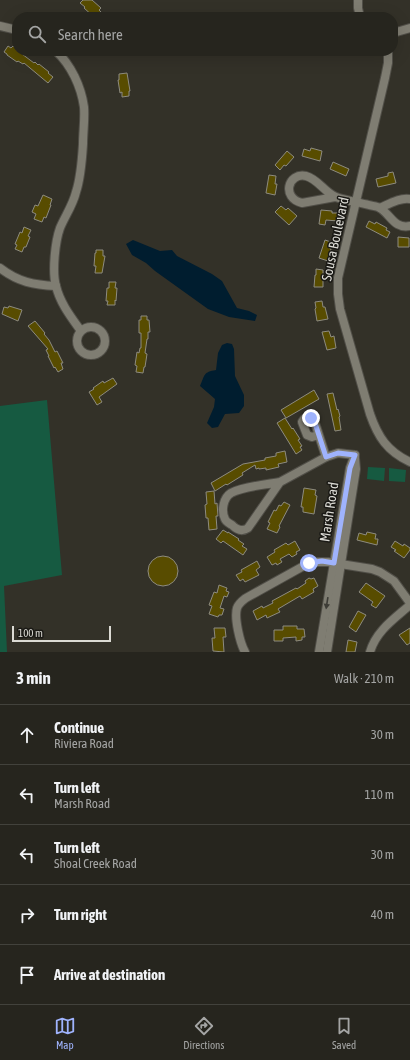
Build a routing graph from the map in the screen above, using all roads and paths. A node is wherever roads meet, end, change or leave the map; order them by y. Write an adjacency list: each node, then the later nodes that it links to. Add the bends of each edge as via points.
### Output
1 (358, 0): 2 (street)
2 (359, 12)
3 (0, 26): 5 (street)
4 (410, 28): 6 (street)
5 (12, 29)
6 (398, 32)
7 (60, 56): 15 (street, via 76,78 84,108 81,170 76,193 57,237 54,261)
8 (388, 56): 11 (street, Sousa Boulevard)
9 (335, 197): 9 (street, via 306,176 297,177 289,186 290,196 297,202 307,203); 11 (street)
10 (410, 199): 12 (street, via 400,199)
11 (356, 202): 12 (street); 19 (street, Sousa Boulevard, via 338,278 340,309 374,426 390,449)
12 (380, 208): 13 (street, via 396,224)
13 (410, 226)
14 (0, 268): 15 (street, via 26,282)
15 (56, 286): 16 (street, via 68,312)
16 (81, 331)
17 (318, 435): 18 (street)
18 (326, 457): 20 (street); 21 (street, Marsh Road, via 338,453 355,455 350,468)
19 (410, 462)
20 (280, 482): 20 (street, via 248,528 238,530 226,521 224,504 228,495 243,489)
21 (337, 563): 22 (street, via 372,569 387,576 394,581); 23 (street, via 309,563 240,603 236,617); 24 (street, Marsh Road, one-way to 24); 25 (street, Marsh Road)
22 (410, 604): 26 (street, via 381,632)
23 (245, 652)
24 (319, 652)
25 (327, 652)
26 (370, 652)

